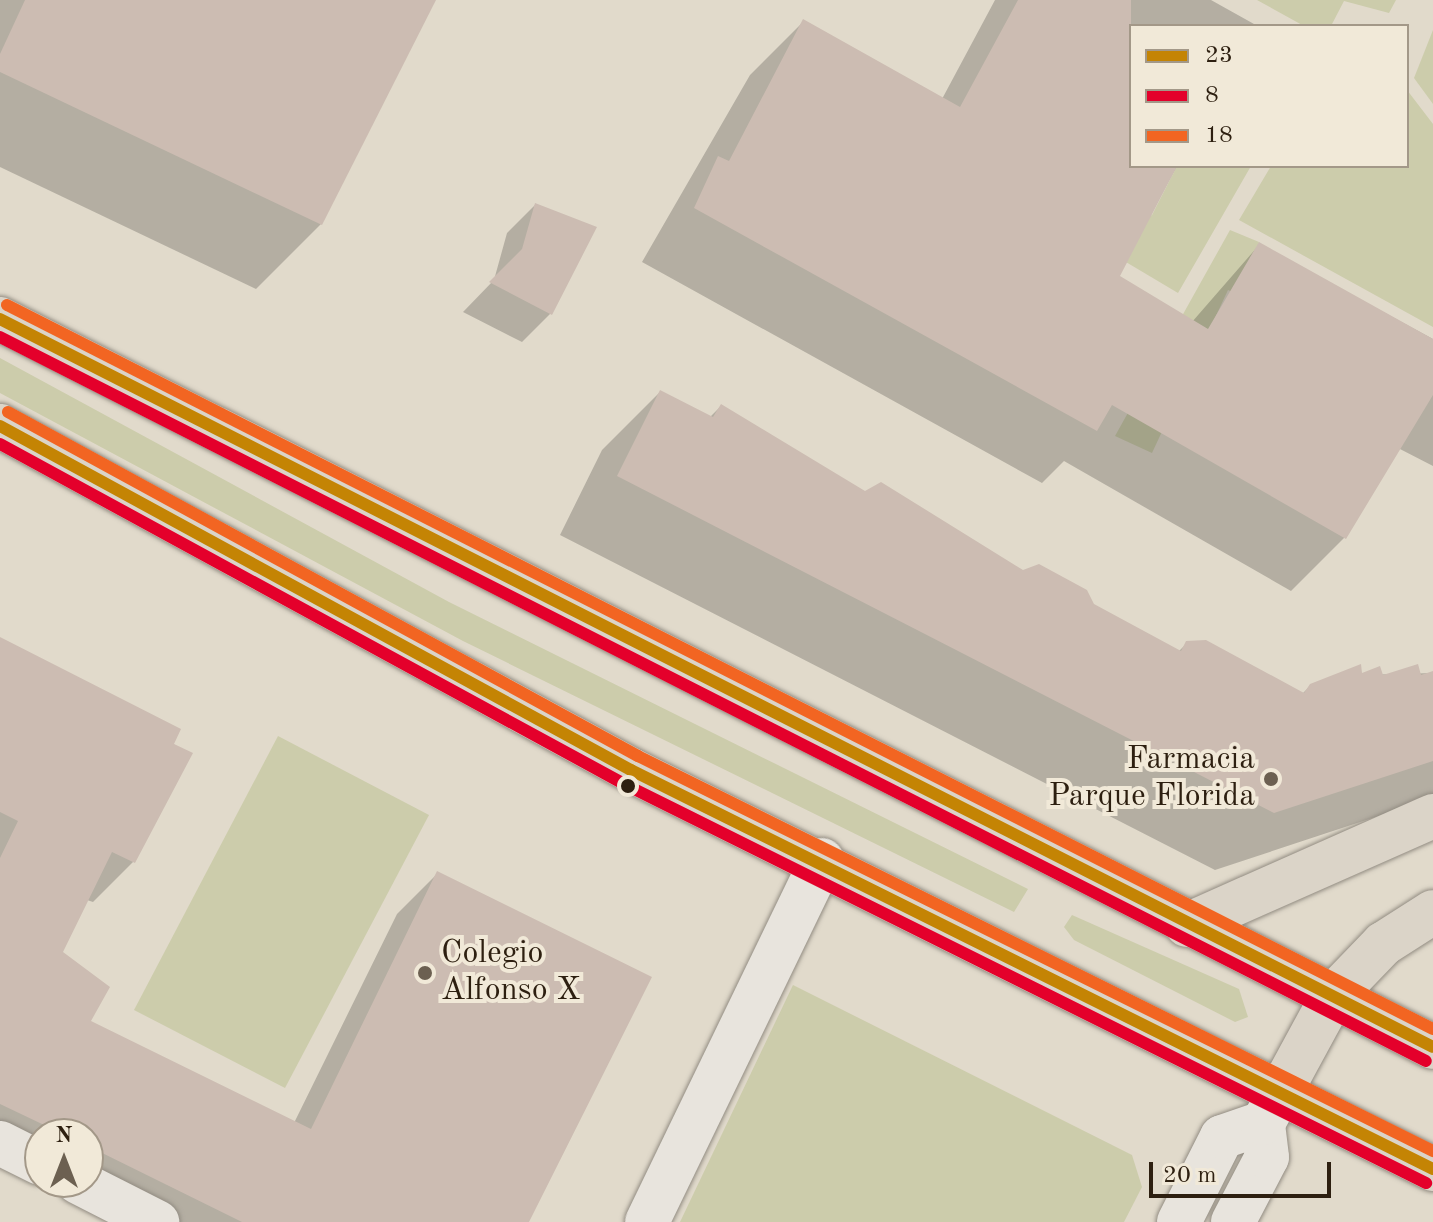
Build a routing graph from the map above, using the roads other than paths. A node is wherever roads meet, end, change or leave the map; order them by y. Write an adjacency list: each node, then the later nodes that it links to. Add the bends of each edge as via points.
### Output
1 (0, 319): 6 (main road)
2 (0, 426): 4 (main road, via 631,770)
3 (1433, 816): 6 (main road)
4 (822, 860): 9 (main road); 15 (street)
5 (1433, 912): 7 (main road, via 1375,951)
6 (1187, 925): 7 (main road)
7 (1332, 997): 8 (main road); 9 (main road)
8 (1433, 1047)
9 (1272, 1107): 12 (main road); 16 (street, via 1222,1137); 17 (street, via 1267,1157)
10 (0, 1143): 11 (street)
11 (24, 1155)
12 (1433, 1169)
13 (104, 1195): 14 (street)
14 (157, 1222)
15 (647, 1222)
16 (1179, 1222)
17 (1233, 1222)

